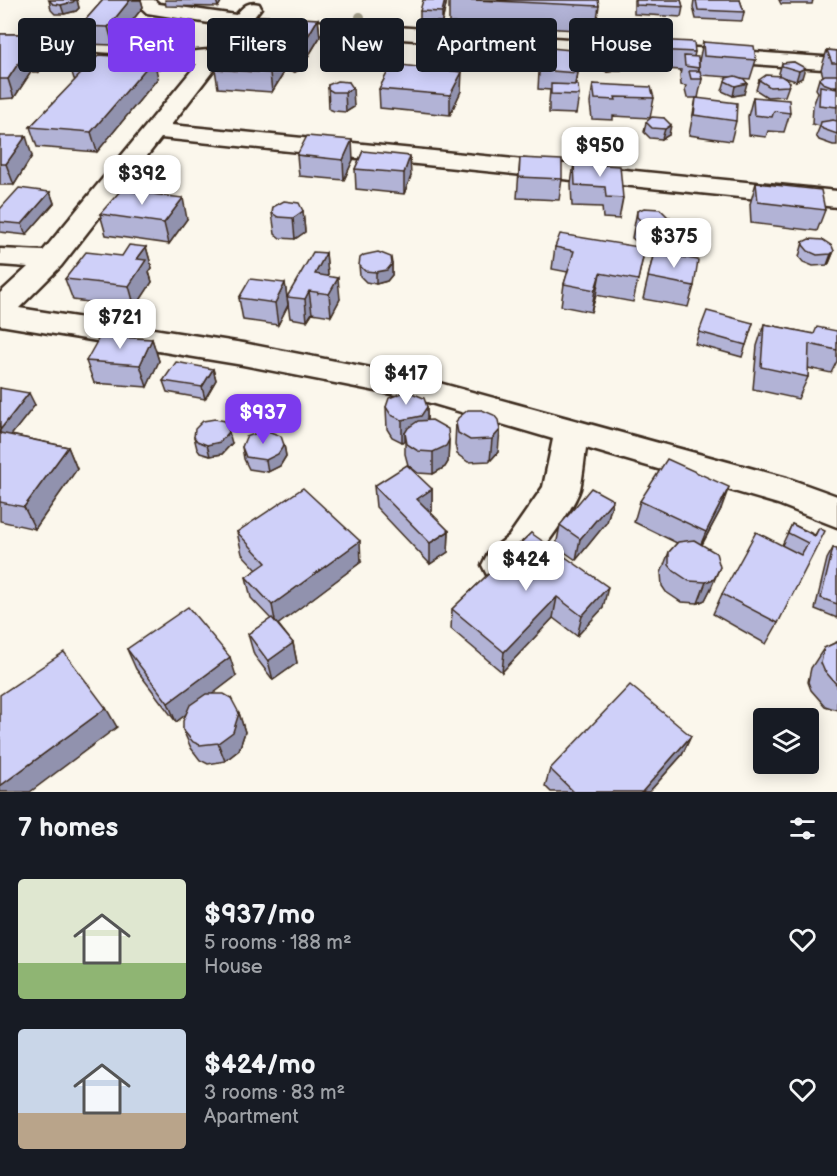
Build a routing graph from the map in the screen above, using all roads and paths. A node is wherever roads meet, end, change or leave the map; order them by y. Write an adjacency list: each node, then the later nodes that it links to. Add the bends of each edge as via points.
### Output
1 (142, 0): 3 (street, via 154,9)
2 (258, 0): 4 (street)
3 (215, 18)
4 (245, 18)
5 (308, 27): 8 (street)
6 (0, 50): 7 (street, via 67,53 89,60 134,63)
7 (207, 57)
8 (837, 64)
9 (207, 65): 10 (street)
10 (155, 130): 11 (street); 13 (street)
11 (837, 199)
12 (0, 257): 13 (street)
13 (51, 260): 14 (street)
14 (0, 310)
15 (0, 315): 16 (street, via 417,387)
16 (572, 430): 17 (street, via 787,492); 18 (street, via 561,491 523,547)
17 (837, 512)
18 (475, 588)

